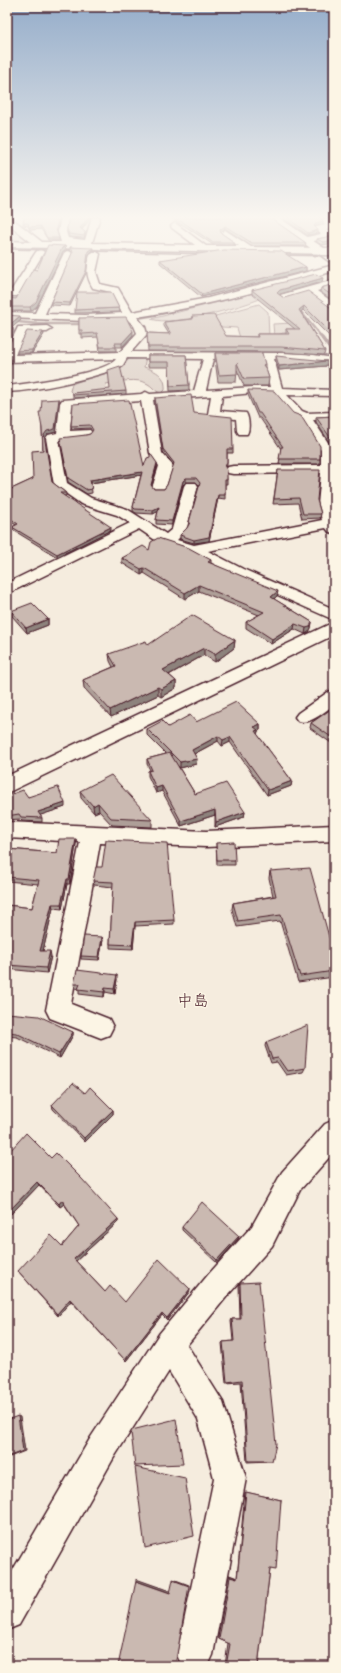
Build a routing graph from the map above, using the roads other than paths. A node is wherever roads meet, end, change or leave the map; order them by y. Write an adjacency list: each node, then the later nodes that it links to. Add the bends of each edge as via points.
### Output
1 (49, 295): 9 (street)
2 (118, 295): 10 (street, via 127,313)
3 (228, 295): 10 (street)
4 (290, 295): 6 (street)
5 (317, 295): 7 (street)
6 (283, 297)
7 (334, 308)
8 (7, 314): 9 (street)
9 (39, 316): 10 (street)
10 (134, 319): 11 (street, via 142,334); 14 (street, via 64,329 22,329)
11 (125, 355): 12 (street); 14 (street); 16 (street, via 113,367)
12 (209, 355): 13 (street); 20 (street)
13 (268, 356): 15 (street, via 319,358 331,361); 18 (street)
14 (8, 359)
15 (334, 366)
16 (67, 380): 17 (street); 23 (street)
17 (7, 389)
18 (277, 391): 19 (street); 21 (street); 25 (street, via 298,414)
19 (217, 392): 20 (street); 26 (street, via 214,414 242,416)
20 (199, 393): 22 (street)
21 (334, 393)
22 (146, 396): 23 (street); 32 (street, via 156,453 166,466)
23 (66, 403): 28 (street)
24 (334, 416): 25 (street)
25 (305, 417): 29 (street, via 327,450)
26 (243, 430)
27 (86, 433): 28 (street)
28 (63, 435): 33 (street, via 52,438 61,485 86,501 122,512)
29 (327, 469): 30 (street); 34 (street, via 326,504)
30 (233, 470)
31 (191, 486): 35 (street, via 179,531)
32 (159, 488)
33 (140, 523): 35 (street); 37 (street)
34 (332, 526): 36 (street)
35 (166, 541): 36 (street)
36 (194, 549): 38 (street, via 238,572)
37 (7, 589)
38 (334, 615)
39 (334, 628): 42 (street)
40 (334, 696): 41 (street)
41 (304, 717)
42 (7, 785)
43 (7, 830): 45 (street)
44 (334, 834): 45 (street, via 206,839)
45 (91, 836): 46 (street, via 58,1010)
46 (101, 1027)
47 (334, 1133): 48 (street, via 290,1181 262,1236)
48 (169, 1344): 49 (street, via 102,1448); 50 (street, via 212,1413 230,1478)
49 (7, 1613)
50 (195, 1655)

